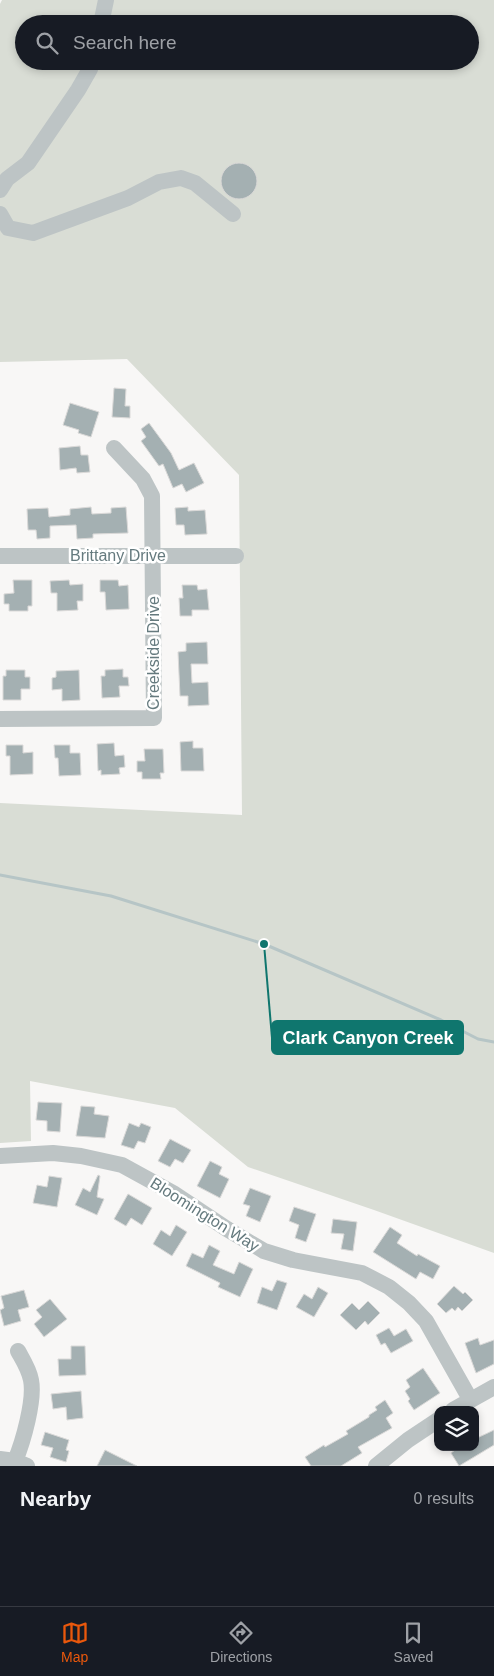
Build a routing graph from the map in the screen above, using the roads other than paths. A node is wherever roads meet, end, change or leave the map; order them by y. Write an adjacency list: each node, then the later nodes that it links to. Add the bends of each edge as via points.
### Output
1 (106, 0): 2 (street)
2 (103, 15)
3 (89, 70): 4 (street, via 28,163 7,179)
4 (0, 190)
5 (0, 214): 6 (street, via 8,228 33,232 128,198 159,182 181,178 195,183)
6 (233, 214)
7 (114, 448): 8 (street, via 143,479 152,496)
8 (152, 555): 9 (street, Brittany Drive); 10 (street, Brittany Drive); 11 (street, Creekside Drive, via 154,718)
9 (0, 556)
10 (236, 556)
11 (0, 719)
12 (0, 1156): 15 (street, Bloomington Way, via 53,1152 122,1165 264,1251 362,1273 389,1287 426,1322)
13 (18, 1351): 18 (street, via 32,1381 32,1400)
14 (494, 1387): 15 (street)
15 (470, 1399): 16 (street)
16 (459, 1406)
17 (434, 1423): 19 (street)
18 (14, 1462)
19 (376, 1466)

